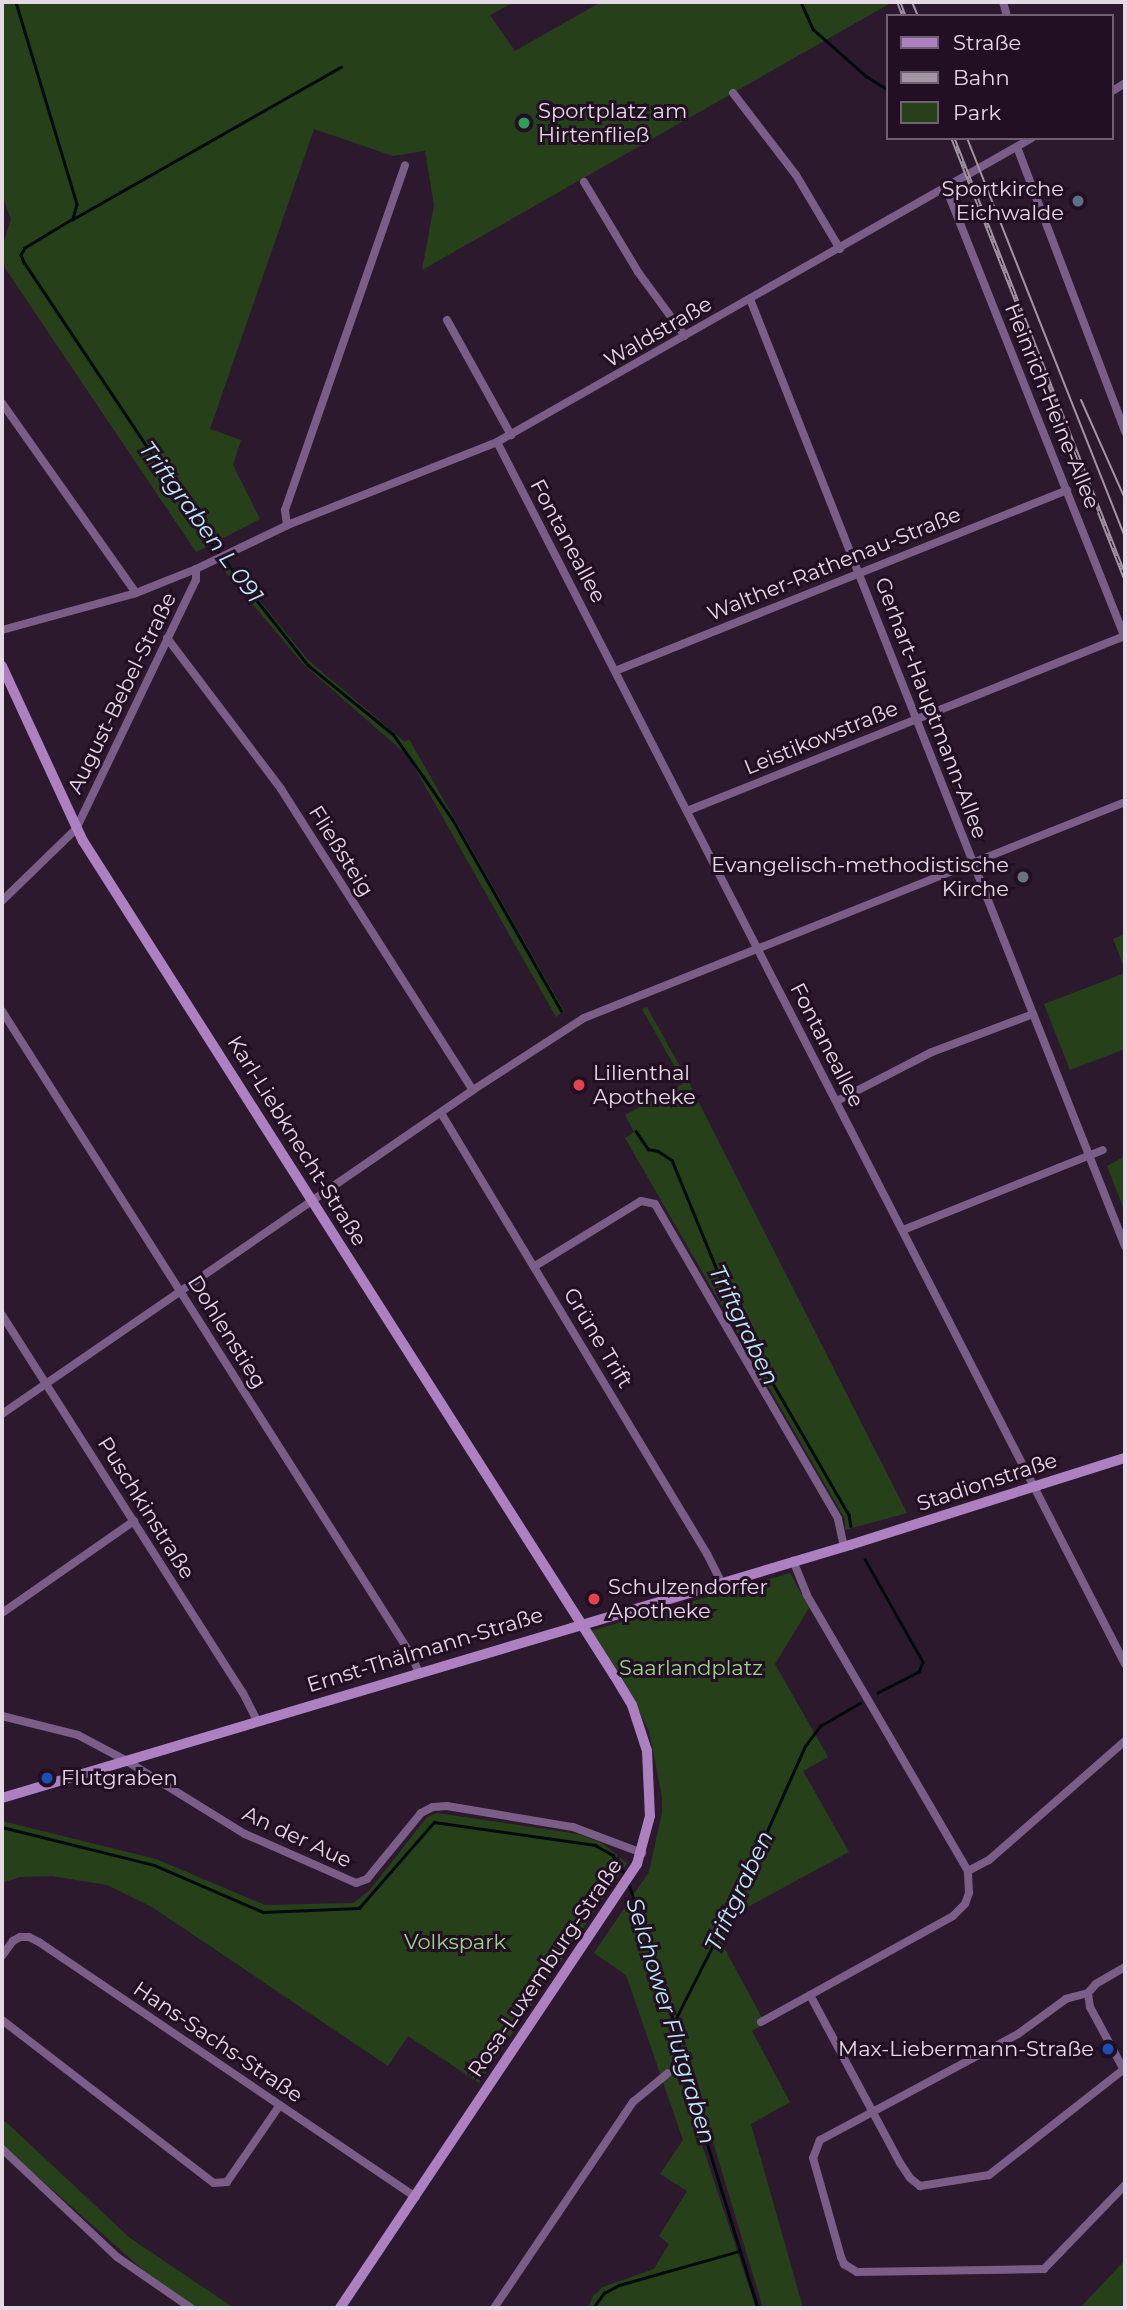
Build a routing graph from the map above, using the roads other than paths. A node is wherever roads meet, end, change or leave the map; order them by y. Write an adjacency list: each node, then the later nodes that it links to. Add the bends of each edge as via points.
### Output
1 (733, 93): 7 (street, via 796,175)
2 (1028, 140): 3 (street, Waldstraße)
3 (1017, 147): 6 (street, Waldstraße); 12 (street)
4 (405, 165): 16 (street, via 285,510)
5 (584, 182): 10 (street, via 633,265)
6 (946, 188): 7 (street, Waldstraße); 15 (street, Heinrich-Heine-Allee)
7 (840, 249): 8 (street, Waldstraße)
8 (750, 299): 10 (street, Waldstraße); 18 (street, Gerhart-Hauptmann-Allee)
9 (447, 320): 13 (street)
10 (685, 336): 13 (street, Waldstraße)
11 (2, 403): 19 (street)
12 (1125, 432)
13 (511, 435): 14 (street, Waldstraße)
14 (497, 442): 16 (street, Waldstraße); 24 (street, Fontaneallee)
15 (1067, 490): 18 (street, Walther-Rathenau-Straße); 21 (street, Heinrich-Heine-Allee)
16 (287, 525): 17 (street)
17 (197, 569): 19 (street); 22 (street, August-Bebel-Straße)
18 (859, 572): 24 (street, Walther-Rathenau-Straße); 25 (street, Gerhart-Hauptmann-Allee)
19 (136, 593): 20 (street)
20 (2, 630)
21 (1125, 637): 25 (street, Leistikowstraße)
22 (167, 638): 28 (street, August-Bebel-Straße); 34 (street, Fließsteig, via 281,789)
23 (2, 666): 28 (street, Karl-Liebknecht-Straße)
24 (615, 671): 27 (street, Fontaneallee)
25 (916, 719): 27 (street, Leistikowstraße); 29 (street, Gerhart-Hauptmann-Allee)
26 (1125, 802): 29 (street)
27 (687, 811): 31 (street, Fontaneallee)
28 (76, 829): 30 (street, August-Bebel-Straße); 39 (street, Karl-Liebknecht-Straße)
29 (973, 863): 31 (street); 33 (street, Gerhart-Hauptmann-Allee)
30 (2, 901)
31 (758, 947): 34 (street, via 574,1024); 35 (street, Fontaneallee)
32 (2, 1011): 43 (street, Dohlenstieg)
33 (1033, 1014): 35 (street, via 934,1051); 38 (street, Gerhart-Hauptmann-Allee)
34 (473, 1090): 36 (street)
35 (837, 1101): 40 (street, Fontaneallee)
36 (441, 1113): 39 (street); 42 (street, Grüne Trift)
37 (1103, 1150): 38 (street)
38 (1090, 1155): 40 (street); 41 (street, Gerhart-Hauptmann-Allee)
39 (313, 1201): 43 (street); 55 (street, Karl-Liebknecht-Straße)
40 (903, 1230): 48 (street, Fontaneallee)
41 (1125, 1246)
42 (534, 1266): 51 (street, via 641,1201 655,1204 838,1519); 53 (street, Grüne Trift)
43 (181, 1293): 45 (street); 57 (street, Dohlenstieg)
44 (2, 1315): 45 (street, Puschkinstraße)
45 (46, 1384): 46 (street); 49 (street, Puschkinstraße)
46 (2, 1414)
47 (1125, 1458): 48 (street, Stadionstraße)
48 (1035, 1487): 50 (street, Stadionstraße); 56 (street, Fontaneallee)
49 (134, 1521): 54 (street); 59 (street, Puschkinstraße)
50 (860, 1542): 51 (street, Ernst-Thälmann-Straße)
51 (844, 1547): 52 (street, Ernst-Thälmann-Straße)
52 (793, 1561): 53 (street, Ernst-Thälmann-Straße); 64 (street, via 807,1595)
53 (721, 1582): 55 (street, Ernst-Thälmann-Straße)
54 (2, 1613)
55 (581, 1623): 57 (street, Ernst-Thälmann-Straße); 63 (street, Rosa-Luxemburg-Straße, via 632,1704 645,1741 652,1797)
56 (1125, 1664)
57 (419, 1673): 59 (street, Ernst-Thälmann-Straße)
58 (2, 1716): 61 (street, via 78,1735)
59 (257, 1721): 61 (street, Ernst-Thälmann-Straße)
60 (1125, 1741): 64 (street, via 989,1860)
61 (125, 1760): 62 (street, Ernst-Thälmann-Straße); 63 (street, An der Aue, via 245,1834 356,1883 367,1880 421,1813 433,1807 573,1827)
62 (2, 1798)
63 (642, 1853): 77 (street, Rosa-Luxemburg-Straße)
64 (968, 1871): 68 (street, via 970,1893 961,1910)
65 (2, 1956): 73 (street, Hans-Sachs-Straße, via 20,1937 39,1942)
66 (1125, 1967): 67 (street)
67 (1088, 1993): 71 (street, via 1088,2002); 74 (street, via 1066,1999 1018,2034)
68 (810, 1995): 70 (street); 74 (street)
69 (2, 2020): 73 (street, via 214,2183 228,2182)
70 (761, 2022)
71 (1124, 2070): 74 (street, via 983,2177 929,2186 914,2182)
72 (668, 2073): 80 (street, via 633,2102)
73 (280, 2105): 77 (street, Hans-Sachs-Straße)
74 (873, 2112): 76 (street, via 820,2140 813,2153 841,2258 857,2272 1044,2269)
75 (2, 2149): 78 (street, via 117,2257)
76 (1125, 2185)
77 (416, 2197): 79 (street, Rosa-Luxemburg-Straße)
78 (191, 2308)
79 (340, 2308)
80 (494, 2308)

